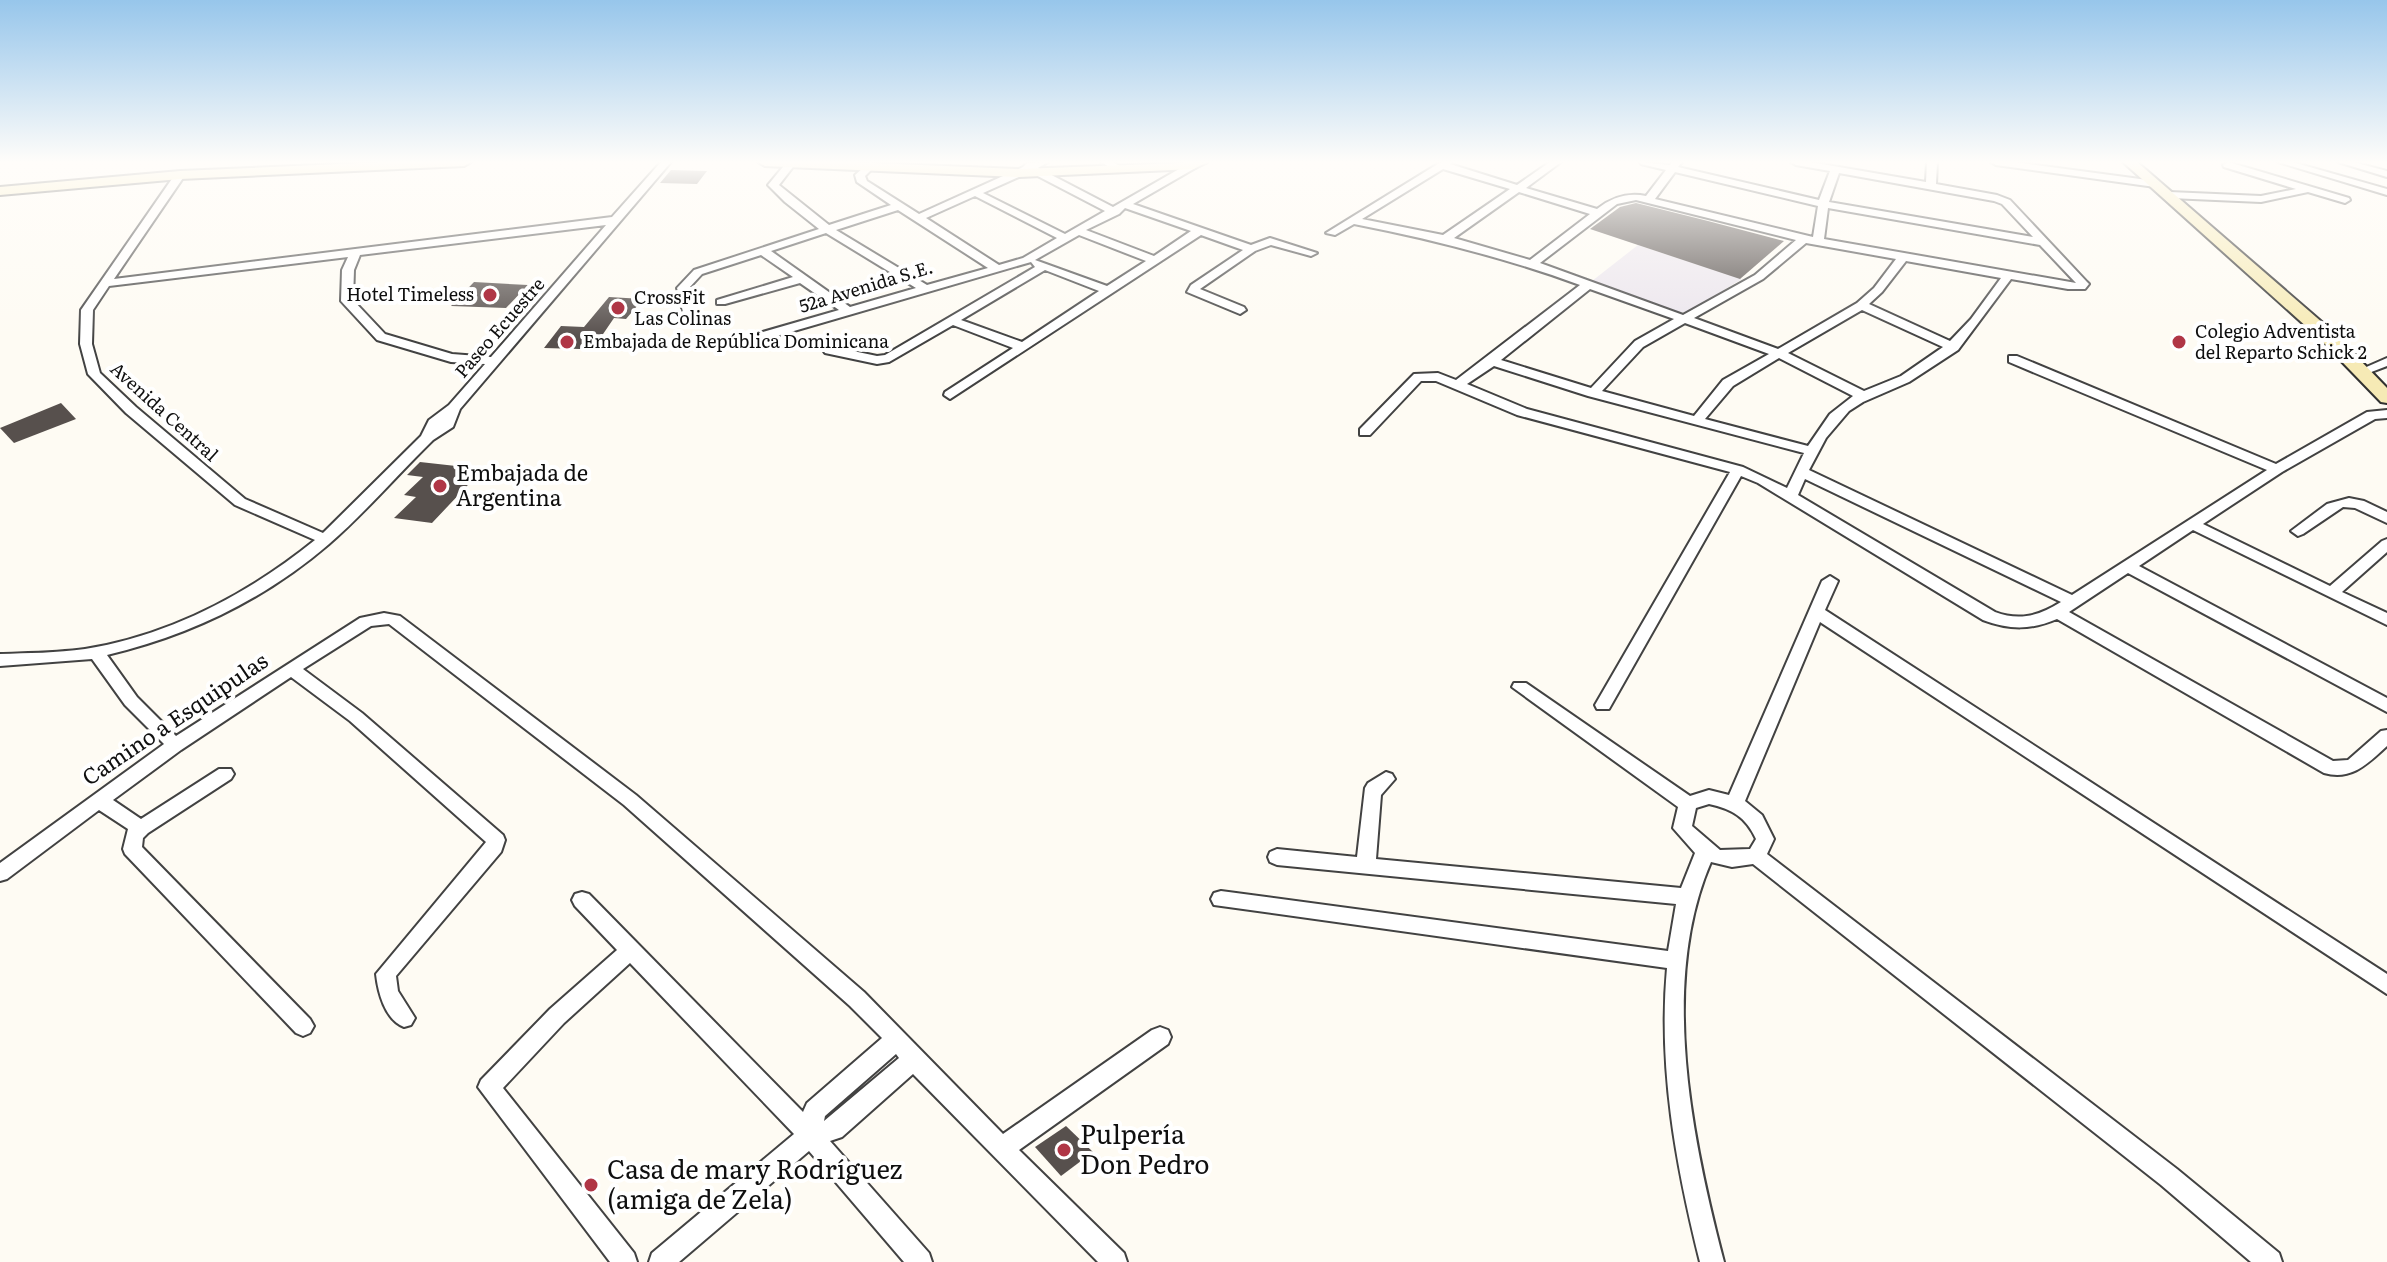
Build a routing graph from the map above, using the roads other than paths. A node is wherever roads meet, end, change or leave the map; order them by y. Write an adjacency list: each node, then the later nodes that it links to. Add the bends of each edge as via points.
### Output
1 (146, 221): 40 (street, Avenida Central)
2 (611, 221): 30 (street)
3 (617, 221): 57 (street, Paseo Ecuestre)
4 (818, 221): 19 (street)
5 (850, 221): 19 (street)
6 (926, 221): 37 (street)
7 (1031, 221): 23 (street)
8 (1098, 221): 20 (street, 52a Avenida S.E.)
9 (1171, 221): 21 (street)
10 (1351, 221): 22 (street)
11 (1356, 221): 24 (street)
12 (1471, 221): 24 (street)
13 (1588, 221): 35 (street)
14 (1736, 221): 25 (street)
15 (1821, 221): 26 (street)
16 (1921, 221): 27 (street)
17 (2024, 221): 27 (street)
18 (2199, 221): 60 (street)
19 (827, 228): 29 (street); 42 (street)
20 (1078, 231): 23 (street, 52a Avenida S.E.); 34 (street)
21 (1199, 231): 28 (street); 34 (street)
22 (1331, 233)
23 (1065, 238): 33 (street, 52a Avenida S.E.)
24 (1445, 239): 35 (street)
25 (1804, 239): 26 (street); 49 (street, via 1759,277)
26 (1818, 241): 32 (street)
27 (2044, 242): 38 (street, via 2081,287)
28 (1251, 249): 31 (street, via 1270,241); 46 (street, via 1193,292)
29 (762, 250): 39 (street); 48 (street, via 687,280 683,288)
30 (356, 252): 40 (street); 57 (street, via 348,270 347,301 381,337 451,358)
31 (1311, 253)
32 (1903, 257): 38 (street); 45 (street)
33 (1027, 260): 36 (street); 37 (street, 52a Avenida S.E.)
34 (1155, 260): 43 (street)
35 (1532, 264): 41 (street)
36 (1044, 266): 43 (street); 50 (street)
37 (996, 268): 42 (street, 52a Avenida S.E.)
38 (2008, 276): 53 (street)
39 (800, 279): 44 (street); 47 (street)
40 (107, 283): 77 (street, Avenida Central, via 87,310 86,344 94,374 240,502)
41 (1588, 285): 49 (street); 58 (street)
42 (924, 288): 47 (street, 52a Avenida S.E.)
43 (1109, 291): 52 (street)
44 (721, 302)
45 (1861, 305): 53 (street); 55 (street)
46 (1240, 310)
47 (848, 311): 51 (street, 52a Avenida S.E.)
48 (689, 312)
49 (1685, 318): 55 (street); 62 (street, via 1639,344)
50 (952, 321): 52 (street); 54 (street, via 889,358)
51 (763, 336)
52 (1023, 347): 63 (street)
53 (1954, 347): 64 (street)
54 (829, 350)
55 (1778, 353): 64 (street); 67 (street, via 1728,383)
56 (2013, 359): 70 (street)
57 (496, 361): 77 (street, Paseo Ecuestre, via 454,408 448,424 428,437)
58 (1492, 361): 61 (street); 62 (street)
59 (2387, 362): 60 (street)
60 (2361, 372): 65 (street)
61 (1457, 385): 68 (street, via 1438,377 1418,377); 71 (street, via 1522,412)
62 (1593, 393): 67 (street)
63 (950, 395)
64 (1865, 397): 69 (street, via 1843,409)
65 (2387, 398)
66 (2387, 414): 70 (street, via 2372,415)
67 (1698, 419): 69 (street)
68 (1365, 432)
69 (1811, 451): 72 (street)
70 (2277, 469): 75 (street)
71 (1738, 470): 73 (street); 89 (street)
72 (1802, 472): 73 (street); 82 (street)
73 (1790, 497): 82 (street, via 1989,616 2018,625 2034,623)
74 (2387, 518): 76 (street, via 2347,500)
75 (2192, 524): 79 (street); 81 (street)
76 (2298, 531)
77 (325, 539): 85 (street, Paseo Ecuestre, via 257,590 219,610)
78 (2387, 544): 81 (street)
79 (2128, 566): 82 (street); 90 (street)
80 (1830, 581): 83 (street)
81 (2332, 592): 84 (street)
82 (2064, 606): 91 (street, via 2330,768 2352,767)
83 (1818, 613): 96 (street); 109 (street)
84 (2387, 620)
85 (97, 653): 86 (street, Paseo Ecuestre); 92 (street, via 131,701)
86 (0, 660)
87 (291, 669): 92 (street, Camino a Esquipulas); 110 (street, via 356,717 496,840 386,974 388,993); 113 (street, Camino a Esquipulas, via 366,622 397,622 630,800)
88 (1520, 687): 97 (street)
89 (1603, 705)
90 (2387, 706)
91 (2387, 736)
92 (175, 745): 95 (street, Camino a Esquipulas)
93 (225, 774): 98 (street)
94 (1386, 779): 102 (street, via 1372,795)
95 (98, 800): 98 (street); 103 (street, Camino a Esquipulas)
96 (1735, 802): 97 (street, via 1709,797); 100 (street, via 1757,819 1765,839)
97 (1688, 804): 99 (street, via 1682,828)
98 (141, 828): 111 (street, via 132,849)
99 (1705, 853): 100 (street, via 1732,861); 104 (street)
100 (1756, 856): 122 (street, via 2169,1177)
101 (1277, 857): 102 (street)
102 (1366, 866): 104 (street)
103 (0, 873)
104 (1687, 897): 108 (street)
105 (1221, 899): 108 (street)
106 (582, 900): 107 (street)
107 (632, 949): 115 (street); 117 (street, via 489,1087)
108 (1678, 961): 121 (street, via 1674,1049 1697,1210)
109 (2387, 985)
110 (404, 1018)
111 (303, 1026)
112 (1160, 1037): 116 (street)
113 (897, 1039): 114 (street); 115 (street, via 815,1110)
114 (914, 1059): 115 (street, via 834,1129); 116 (street)
115 (810, 1135): 118 (street); 119 (street)
116 (1001, 1149): 120 (street)
117 (625, 1262)
118 (661, 1262)
119 (920, 1262)
120 (1115, 1262)
121 (1712, 1262)
122 (2270, 1262)

